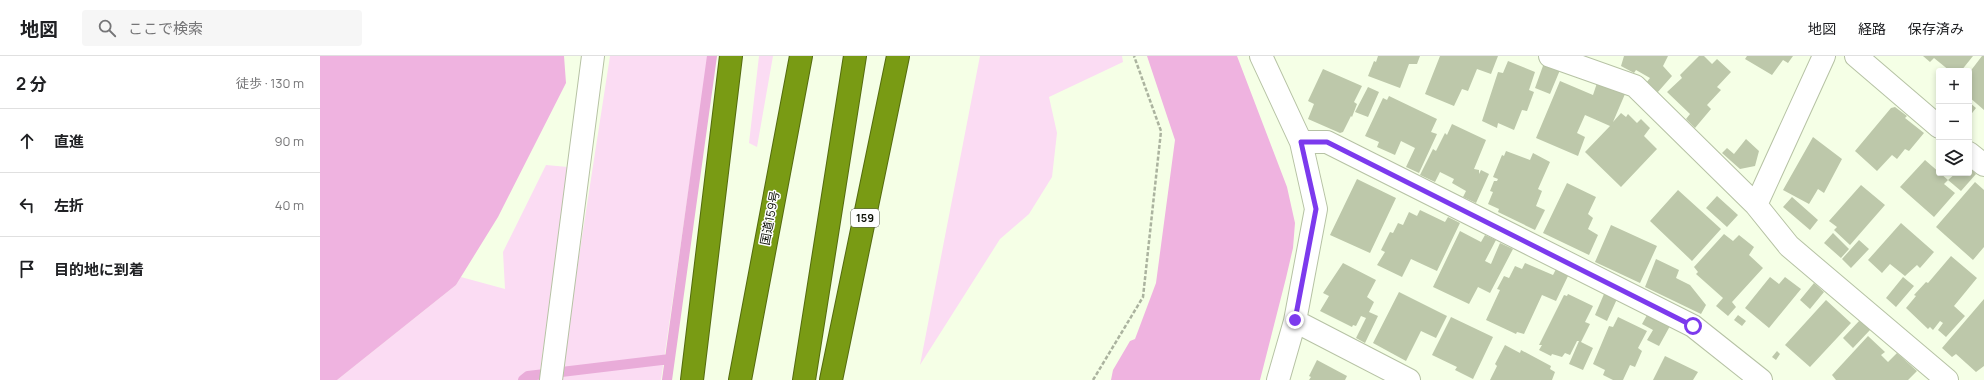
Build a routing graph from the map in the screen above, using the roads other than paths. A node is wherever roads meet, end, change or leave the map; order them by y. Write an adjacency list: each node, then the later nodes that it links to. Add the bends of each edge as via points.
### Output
1 (593, 56): 16 (street)
2 (731, 56): 17 (highway)
3 (801, 56): 18 (highway, 国道159号)
4 (854, 56): 19 (highway)
5 (898, 56): 20 (highway, 159)
6 (1261, 56): 11 (street)
7 (1550, 56): 14 (street, via 1635,86)
8 (1824, 56): 14 (street)
9 (1856, 56): 10 (street)
10 (1936, 124)
11 (1301, 142): 15 (street, via 1316,209); 23 (street, via 1327,142 1693,326)
12 (1972, 156): 13 (street)
13 (1984, 166)
14 (1756, 205): 24 (street, via 1789,246)
15 (1295, 320): 21 (street); 22 (street)
16 (551, 380)
17 (692, 380)
18 (740, 380)
19 (804, 380)
20 (831, 380)
21 (1278, 380)
22 (1409, 380)
23 (1761, 380)
24 (1946, 380)

